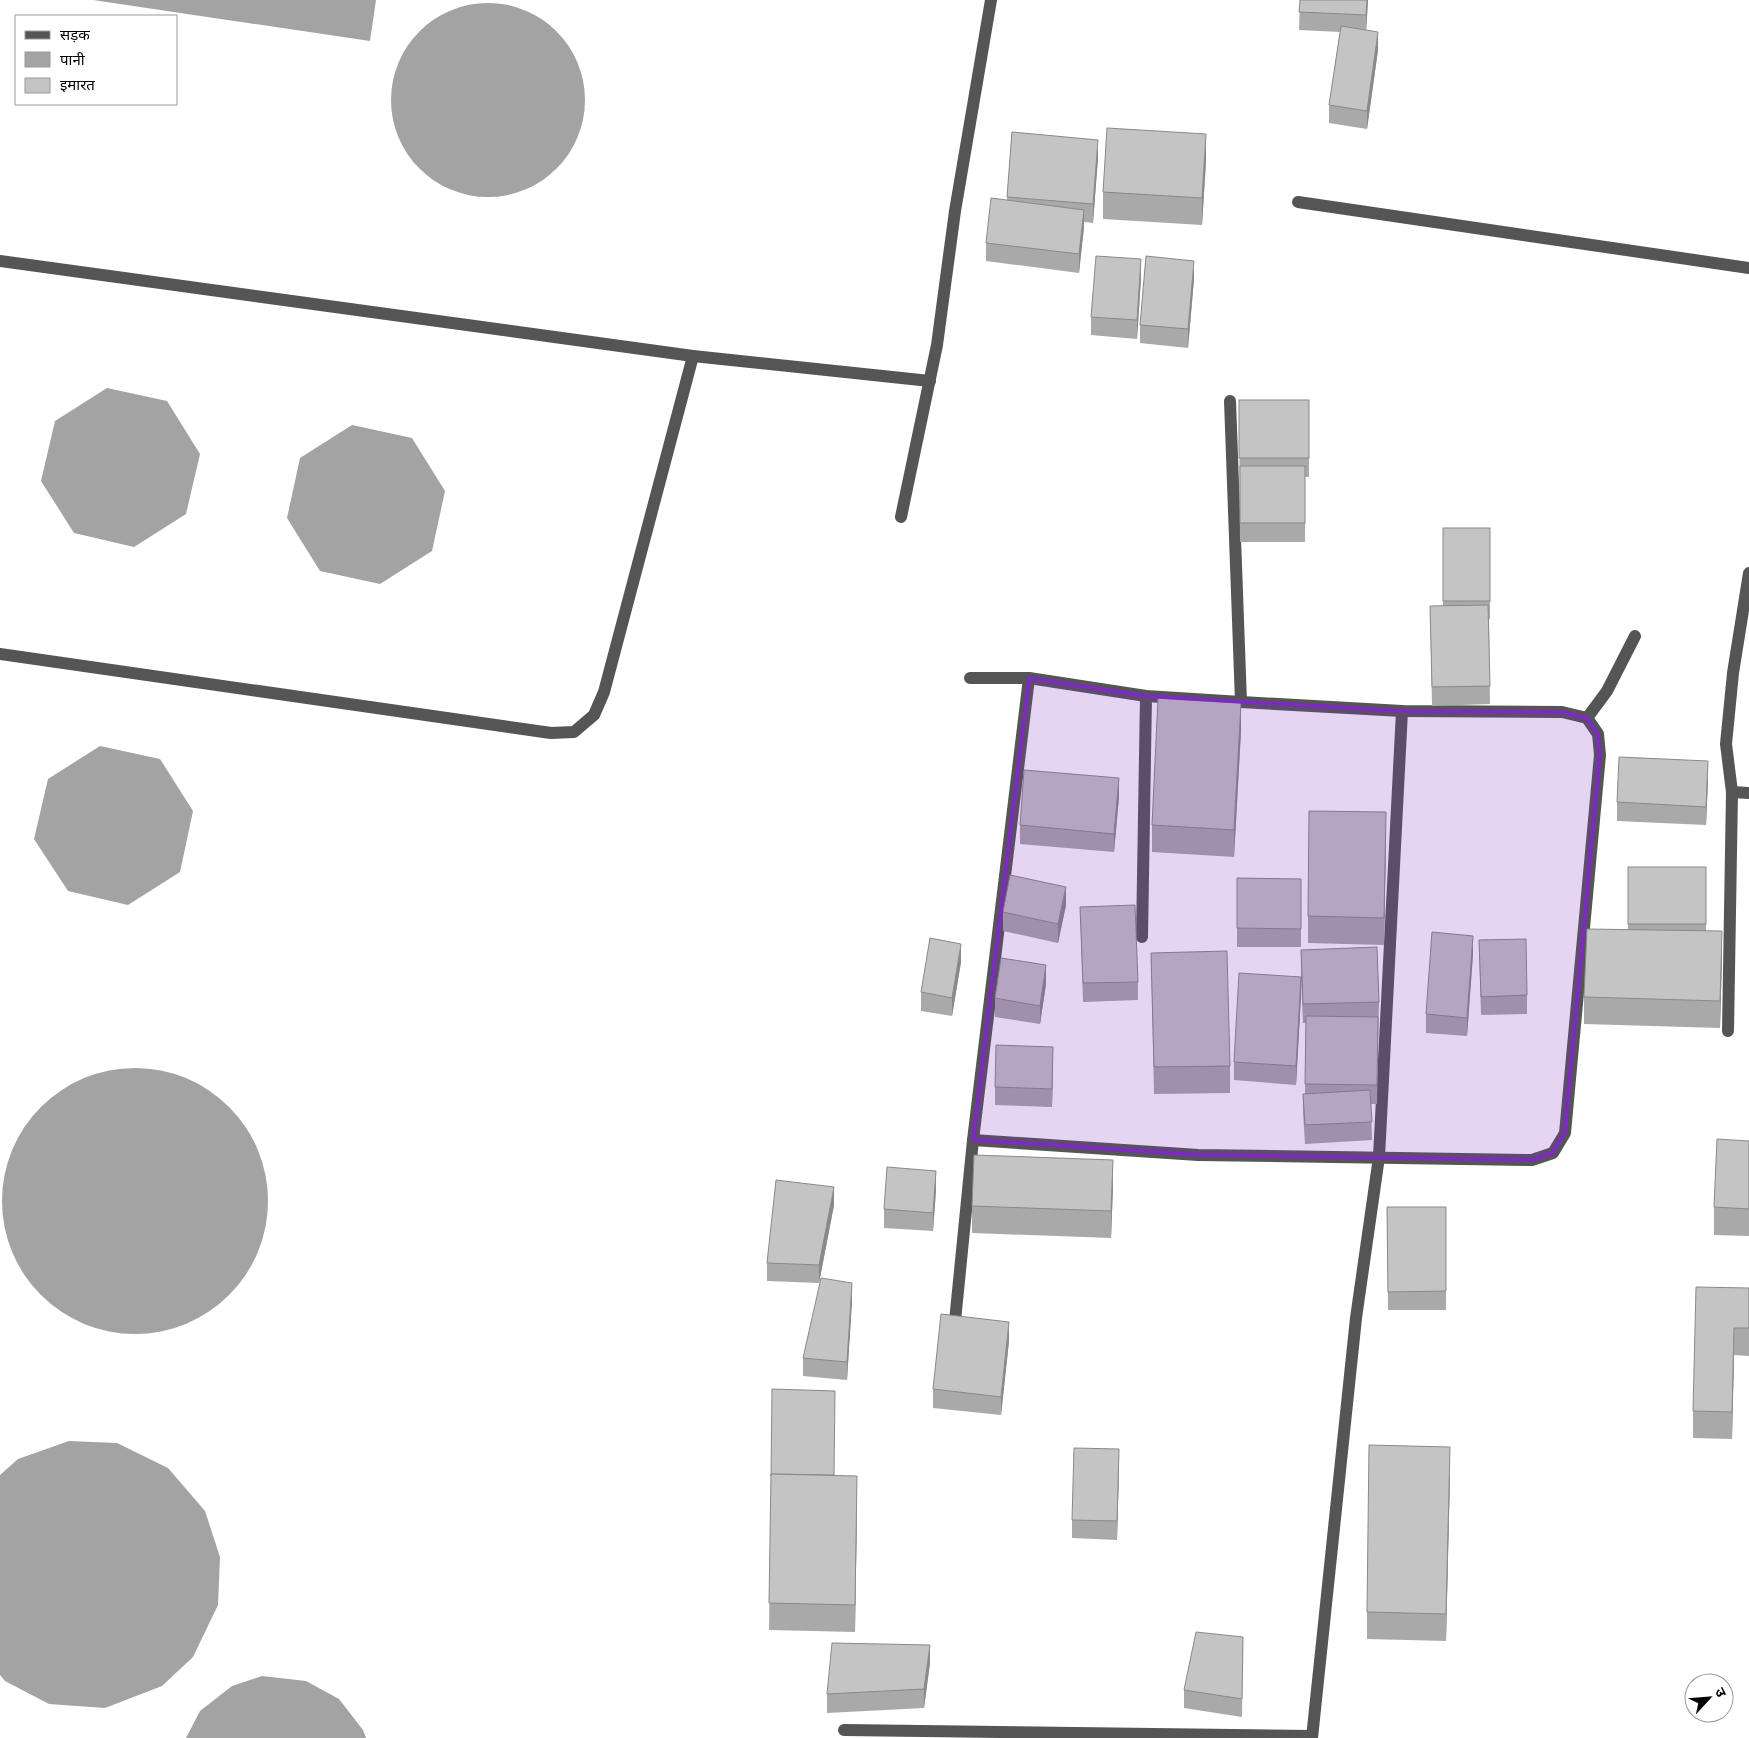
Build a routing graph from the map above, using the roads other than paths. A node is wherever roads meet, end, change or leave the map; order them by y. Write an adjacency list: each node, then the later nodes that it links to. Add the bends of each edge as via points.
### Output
1 (991, 0): 6 (street)
2 (1298, 202): 4 (street)
3 (0, 261): 5 (street)
4 (1749, 268)
5 (694, 356): 6 (street); 11 (street, via 604,692 594,715 574,732 551,734)
6 (930, 381): 8 (street)
7 (1230, 401): 15 (street)
8 (900, 517)
9 (1749, 573): 18 (street, via 1733,673 1726,744)
10 (1635, 636): 17 (street, via 1607,691)
11 (0, 654)
12 (970, 678): 13 (street)
13 (1029, 678): 14 (street); 22 (street)
14 (1146, 696): 15 (street); 20 (street)
15 (1241, 702): 16 (street)
16 (1402, 711): 17 (street, via 1562,712); 23 (street)
17 (1587, 718): 23 (street, via 1598,734 1600,755 1565,1133 1553,1153 1532,1160)
18 (1732, 792): 19 (street); 21 (street)
19 (1749, 793)
20 (1142, 937)
21 (1728, 1032)
22 (973, 1140): 23 (street, via 1198,1155); 24 (street)
23 (1379, 1157): 26 (street, via 1356,1318)
24 (955, 1321)
25 (844, 1730): 26 (street)
26 (1312, 1737)

